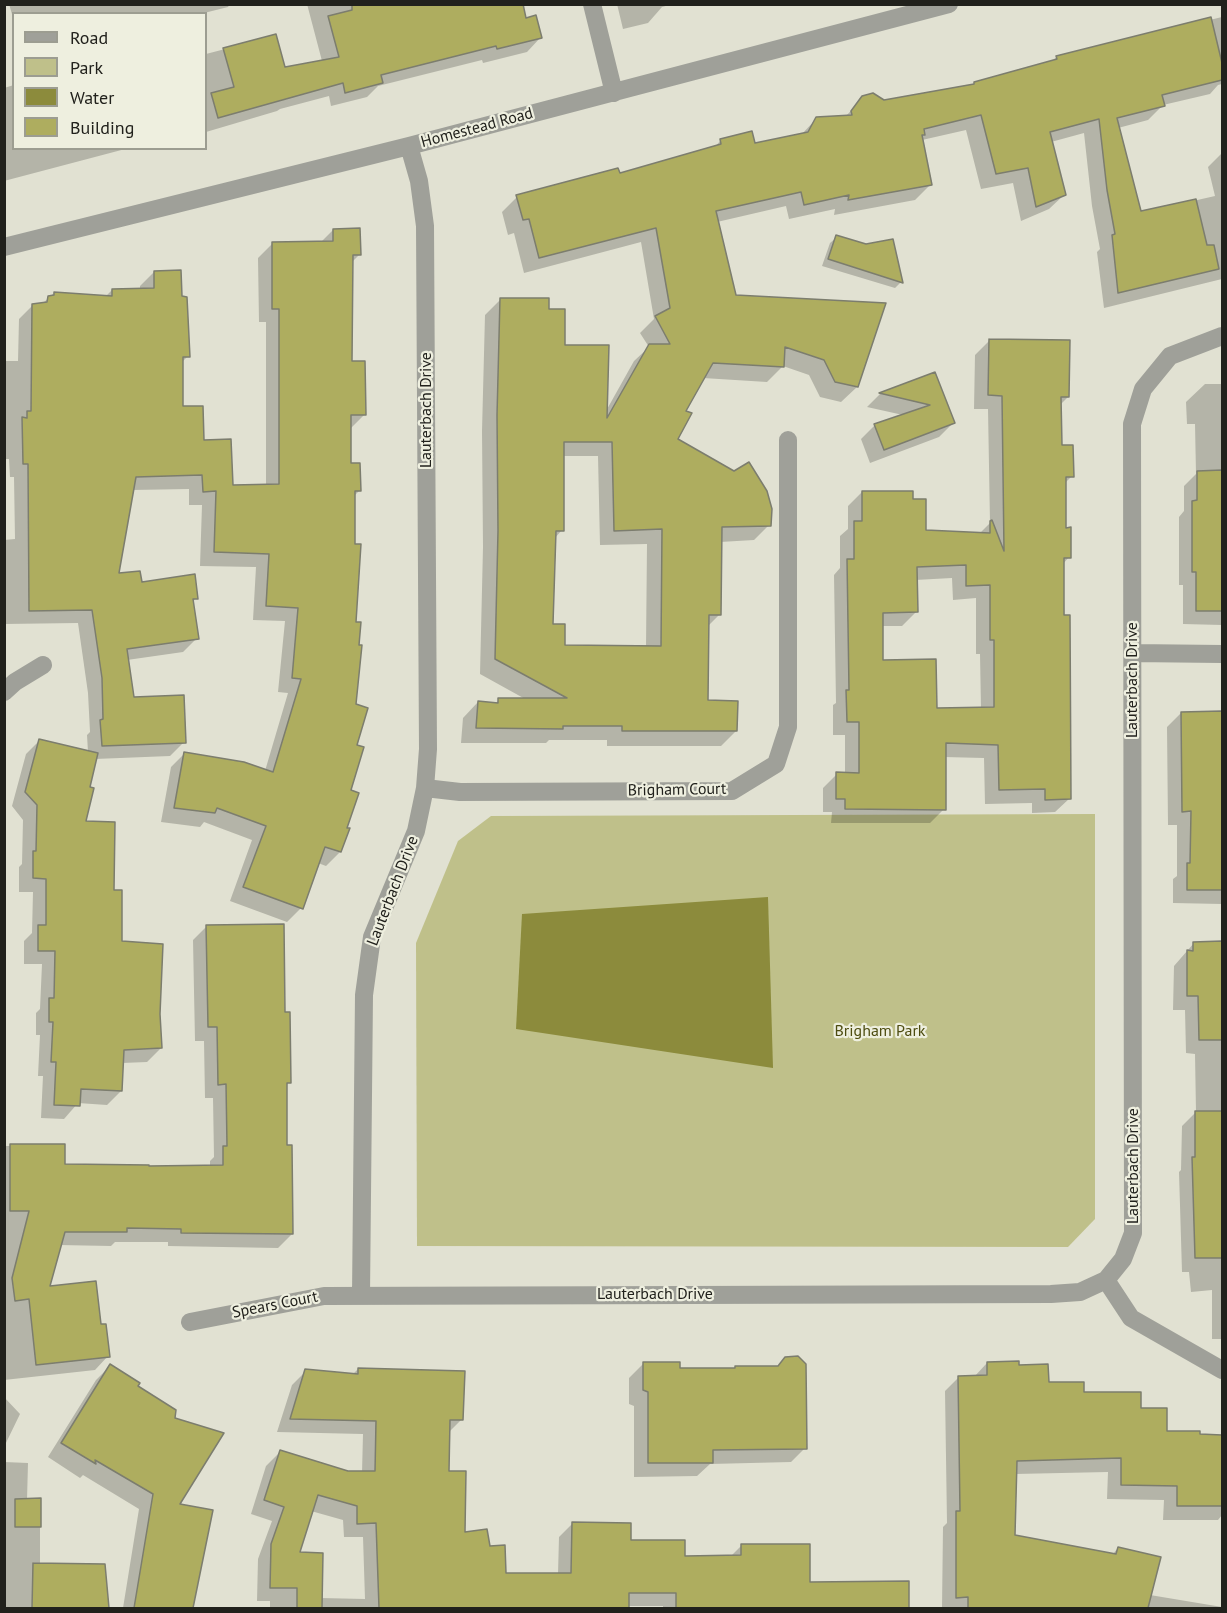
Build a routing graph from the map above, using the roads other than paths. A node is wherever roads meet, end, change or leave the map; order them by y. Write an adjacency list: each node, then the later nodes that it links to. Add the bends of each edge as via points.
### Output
1 (592, 4): 3 (street)
2 (949, 4): 3 (street, Homestead Road)
3 (614, 93): 4 (street, Homestead Road)
4 (409, 146): 5 (street, Homestead Road); 12 (street, Lauterbach Drive, via 425,226)
5 (4, 247)
6 (1222, 336): 8 (street, Lauterbach Drive, via 1170,356 1143,389 1132,424)
7 (788, 440): 12 (street, Brigham Court, via 788,727 776,764 732,791 460,792)
8 (1132, 653): 9 (street); 13 (street, Lauterbach Drive, via 1133,1233 1123,1259)
9 (1222, 654)
10 (43, 665): 11 (street)
11 (4, 692)
12 (425, 788): 14 (street, Lauterbach Drive, via 416,831 372,937 364,995)
13 (1106, 1280): 14 (street, Lauterbach Drive, via 1080,1293 1051,1294); 16 (street, via 1131,1318)
14 (362, 1295): 15 (street, Spears Court, via 324,1296)
15 (190, 1322)
16 (1222, 1370)

